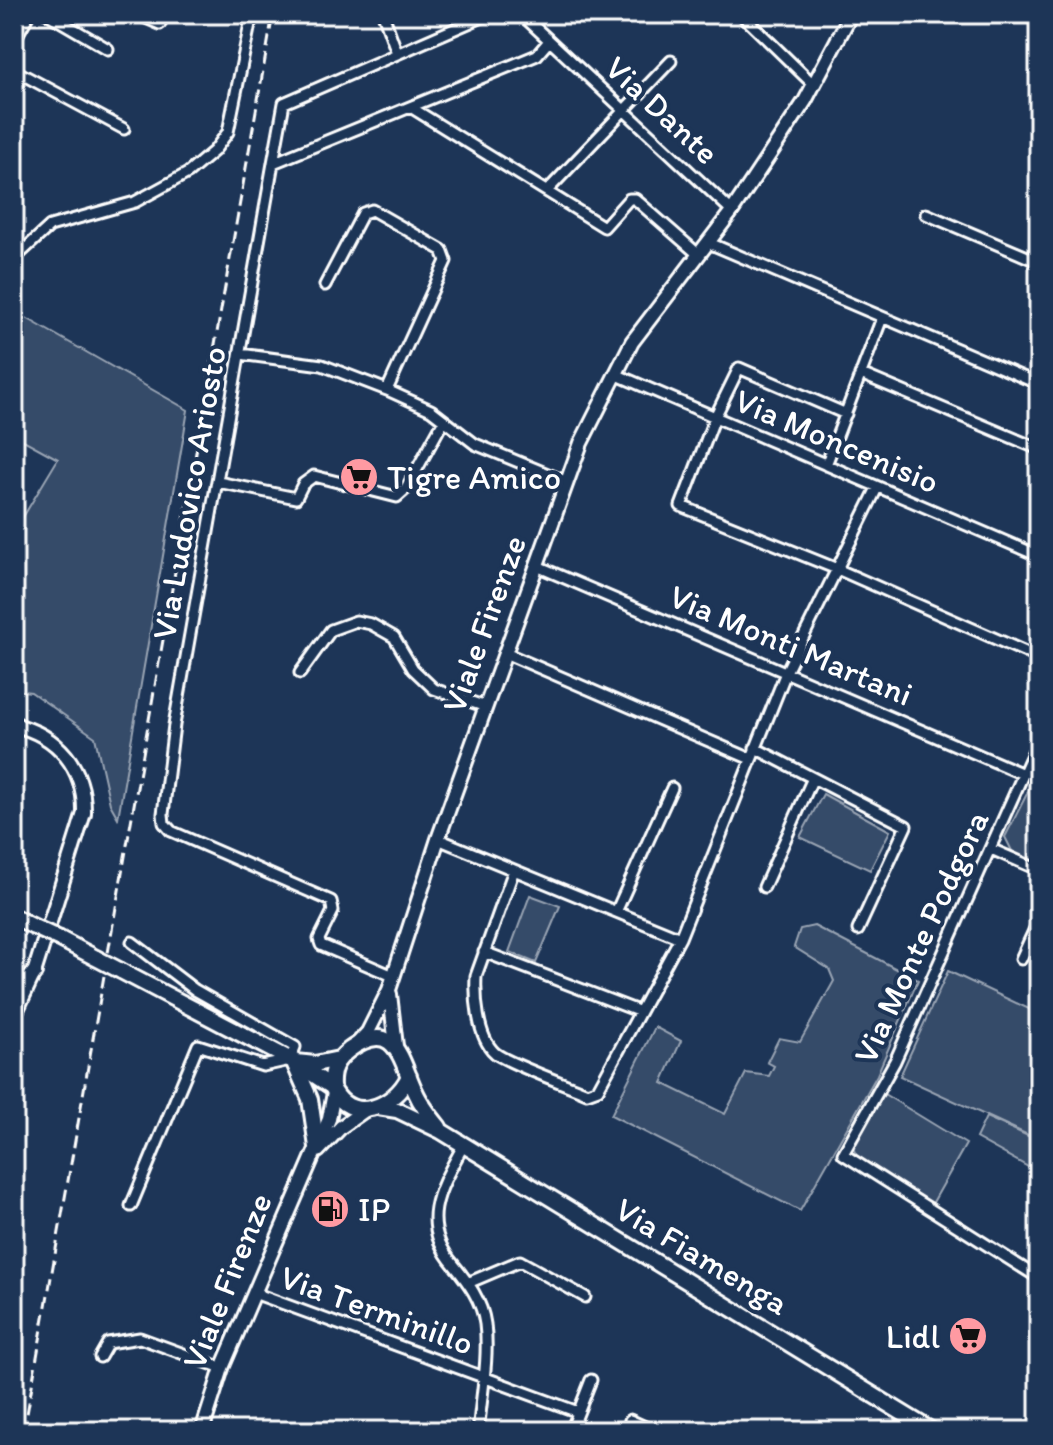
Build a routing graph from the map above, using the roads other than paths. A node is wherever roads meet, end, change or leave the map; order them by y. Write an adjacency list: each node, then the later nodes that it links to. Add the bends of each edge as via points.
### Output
1 (29, 14): 11 (street)
2 (48, 14): 13 (street)
3 (137, 14): 10 (street)
4 (252, 14): 27 (street, via 228,132 214,151 135,202 50,226)
5 (383, 14): 14 (street)
6 (489, 14): 14 (street)
7 (521, 14): 12 (street, Via Dante)
8 (741, 14): 17 (street)
9 (851, 14): 17 (main road, Viale Firenze)
10 (160, 24)
11 (14, 41)
12 (549, 41): 18 (street, via 537,55); 19 (street, Via Dante)
13 (108, 49)
14 (397, 53): 21 (street, Via Ludovico Ariosto, via 284,103)
15 (671, 61): 19 (street)
16 (14, 70): 20 (street)
17 (814, 85): 23 (main road, Viale Firenze)
18 (412, 108): 21 (street); 22 (street)
19 (625, 109): 22 (street); 23 (street, Via Dante)
20 (124, 129)
21 (273, 163): 31 (street, Via Ludovico Ariosto)
22 (547, 191): 26 (street, via 604,227 629,199 635,199)
23 (732, 211): 25 (main road, Viale Firenze)
24 (926, 214): 28 (street)
25 (709, 243): 26 (main road, Viale Firenze); 30 (street)
26 (699, 255): 32 (main road, Viale Firenze, via 632,342)
27 (14, 259)
28 (1039, 262)
29 (325, 285): 35 (street, via 363,213 372,210 442,250 446,261)
30 (882, 318): 33 (street); 34 (street)
31 (240, 354): 35 (street, via 322,365); 41 (street, Via Ludovico Ariosto)
32 (615, 374): 37 (street, Via Moncenisio); 42 (main road, Viale Firenze)
33 (861, 374): 36 (street); 39 (street)
34 (1039, 384)
35 (387, 390): 38 (street)
36 (846, 414): 37 (street, via 739,368); 40 (street)
37 (715, 417): 40 (street, Via Moncenisio); 46 (street, via 681,506)
38 (444, 420): 41 (street, via 397,497 314,476 296,498); 42 (street, via 475,444)
39 (1039, 449)
40 (826, 465): 43 (street, Via Moncenisio)
41 (218, 482): 73 (street, Via Ludovico Ariosto, via 174,725 164,823 171,831 331,901 333,911 319,939 326,949)
42 (567, 482): 45 (main road, Viale Firenze)
43 (877, 488): 44 (street, Via Moncenisio); 46 (street)
44 (1039, 556)
45 (537, 566): 47 (main road, Viale Firenze); 49 (street, Via Monti Martani)
46 (837, 569): 48 (street); 49 (street)
47 (505, 653): 51 (main road, Viale Firenze); 55 (street)
48 (1039, 658)
49 (787, 670): 54 (street); 56 (street, Via Monti Martani)
50 (300, 673): 51 (street, via 331,630 356,621 394,637 413,669 434,689)
51 (486, 707): 59 (main road, Viale Firenze)
52 (15, 726): 72 (main road, via 59,747 76,770 84,798 84,813)
53 (1039, 739): 56 (street, Via Monte Podgora)
54 (755, 748): 55 (street); 57 (street)
55 (751, 759): 68 (street)
56 (1023, 774): 60 (street, Via Monte Podgora)
57 (812, 780): 63 (street); 67 (street, via 906,826)
58 (672, 788): 64 (street)
59 (438, 839): 61 (street); 73 (main road, Viale Firenze)
60 (991, 849): 62 (street); 89 (street, Via Monte Podgora, via 895,1061 843,1154)
61 (514, 870): 64 (street); 70 (street)
62 (1039, 870)
63 (764, 887)
64 (616, 912): 68 (street)
65 (14, 917): 81 (main road, bridge)
66 (1039, 920): 71 (street)
67 (858, 930)
68 (680, 938): 76 (street)
69 (132, 942): 81 (street, via 195,990 295,1047)
70 (484, 952): 76 (street); 76 (street, via 475,993 495,1053 587,1093 598,1089)
71 (1021, 959)
72 (34, 973): 75 (main road); 77 (main road)
73 (393, 976): 74 (main road, Viale Firenze)
74 (389, 990): 78 (main road, Viale Firenze); 79 (main road, Viale Firenze)
75 (14, 998)
76 (638, 1011)
77 (14, 1016)
78 (356, 1046): 79 (main road, via 377,1040); 80 (main road, Viale Firenze)
79 (396, 1046): 82 (main road, Viale Firenze)
80 (339, 1059): 81 (main road); 83 (main road, Viale Firenze, via 331,1074)
81 (291, 1061): 83 (main road); 87 (main road, via 310,1099); 88 (street, via 263,1066 198,1045)
82 (409, 1076): 84 (main road, Viale Firenze, via 399,1094); 85 (main road, Via Fiamenga)
83 (333, 1090): 84 (main road, via 348,1106); 87 (main road, Viale Firenze, via 329,1119)
84 (372, 1108): 85 (main road, Via Fiamenga, via 404,1113); 87 (main road, Viale Firenze)
85 (441, 1131): 86 (main road, Via Fiamenga)
86 (463, 1146): 90 (street, Via Terminillo, via 432,1223 440,1246); 103 (main road, Via Fiamenga)
87 (315, 1152): 91 (main road, Viale Firenze)
88 (131, 1206)
89 (1039, 1278)
90 (470, 1282): 92 (street, via 520,1261); 95 (street, Via Terminillo, via 485,1324)
91 (254, 1293): 94 (main road, Viale Firenze); 95 (street, Via Terminillo)
92 (585, 1297)
93 (100, 1357): 94 (street, via 108,1343 140,1338)
94 (222, 1368): 100 (main road, Viale Firenze)
95 (483, 1376): 97 (street); 99 (street, Via Terminillo)
96 (591, 1380): 97 (street)
97 (578, 1412): 101 (street)
98 (630, 1420): 102 (street)
99 (479, 1424)
100 (202, 1431)
101 (571, 1431)
102 (654, 1431)
103 (932, 1431)

